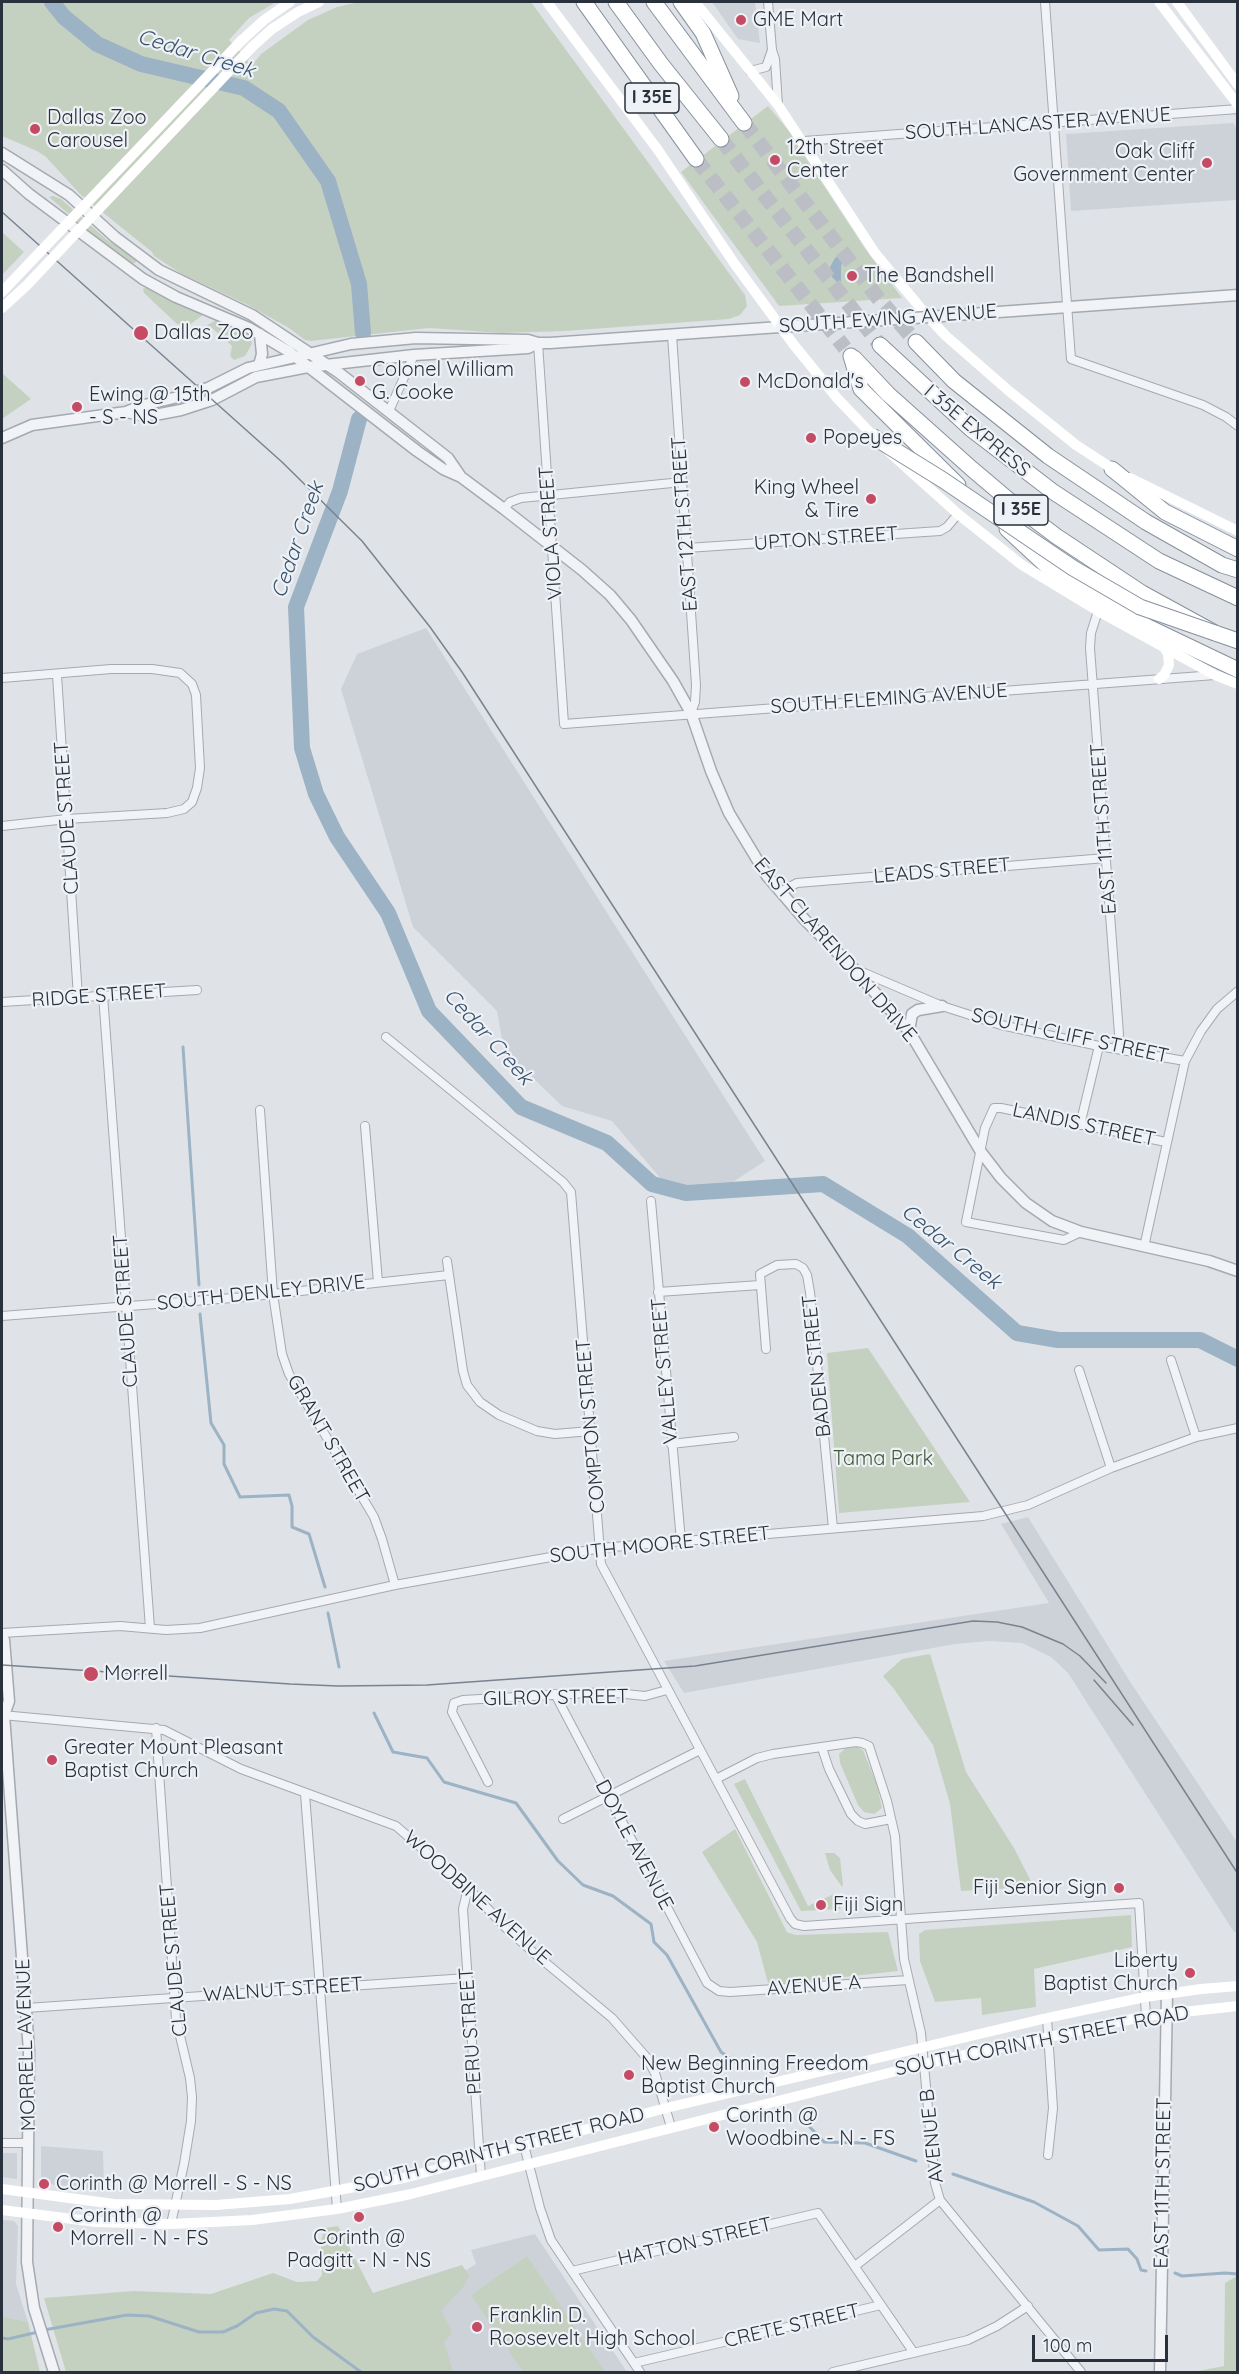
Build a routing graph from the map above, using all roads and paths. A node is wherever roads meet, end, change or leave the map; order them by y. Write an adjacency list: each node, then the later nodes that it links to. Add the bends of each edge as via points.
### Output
1 (290, 2): 30 (main road, bridge, via 241,41)
2 (319, 2): 33 (main road, bridge, via 272,29 252,47)
3 (547, 2): 14 (main road)
4 (561, 2): 14 (main road)
5 (584, 2): 24 (highway, I 35E)
6 (616, 2): 21 (highway)
7 (654, 2): 8 (highway, I 35E, via 744,123 703,33)
8 (681, 2)
9 (695, 2): 16 (main road)
10 (768, 2): 15 (street)
11 (1044, 2): 20 (street)
12 (1159, 2): 19 (main road)
13 (1177, 2): 17 (main road)
14 (556, 14): 35 (main road, via 658,150)
15 (772, 50): 16 (street, via 766,67); 18 (street)
16 (750, 71): 18 (main road)
17 (1238, 85)
18 (777, 105): 22 (main road)
19 (1238, 107): 20 (street, SOUTH LANCASTER AVENUE)
20 (1053, 123): 22 (street, SOUTH LANCASTER AVENUE); 32 (street)
21 (721, 139)
22 (804, 141): 34 (main road, via 876,253)
23 (2, 153): 26 (street, EAST CLARENDON DRIVE)
24 (696, 159)
25 (2, 170): 27 (street, EAST CLARENDON DRIVE)
26 (55, 186): 27 (street); 28 (street, EAST CLARENDON DRIVE)
27 (40, 202): 29 (street, EAST CLARENDON DRIVE)
28 (146, 260): 29 (street); 42 (street, EAST CLARENDON DRIVE, via 176,280 252,315)
29 (143, 279): 36 (street, EAST CLARENDON DRIVE)
30 (2, 292)
31 (1238, 295): 32 (street, SOUTH EWING AVENUE)
32 (1066, 306): 34 (street, SOUTH EWING AVENUE); 51 (street, via 1071,359 1203,405)
33 (2, 308)
34 (928, 317): 35 (street, SOUTH EWING AVENUE, bridge); 55 (main road, via 1009,391)
35 (780, 327): 37 (street, SOUTH EWING AVENUE); 53 (main road)
36 (260, 334): 44 (street, EAST CLARENDON DRIVE); 46 (street)
37 (672, 335): 40 (street, SOUTH EWING AVENUE); 57 (street, EAST 12TH STREET)
38 (431, 338): 40 (street, SOUTH EWING AVENUE); 42 (street, SOUTH EWING AVENUE, via 397,339); 43 (street)
39 (916, 342): 65 (highway, via 954,381 1048,456 1146,522)
40 (538, 343): 43 (street, SOUTH EWING AVENUE, via 528,348); 58 (street, VIOLA STREET)
41 (880, 345): 66 (highway, I 35E EXPRESS, via 971,429 1052,491 1159,561)
42 (308, 353): 44 (street, SOUTH EWING AVENUE); 45 (street, EAST CLARENDON DRIVE)
43 (414, 355): 45 (street, SOUTH EWING AVENUE); 48 (street)
44 (295, 356): 46 (street, SOUTH EWING AVENUE); 47 (street, EAST CLARENDON DRIVE)
45 (326, 364): 47 (street, SOUTH EWING AVENUE); 48 (street, EAST CLARENDON DRIVE)
46 (259, 365): 49 (street, SOUTH EWING AVENUE, via 208,388)
47 (308, 367): 49 (street, SOUTH EWING AVENUE, via 256,377 212,400 181,410 141,415); 56 (street, EAST CLARENDON DRIVE, via 417,451)
48 (389, 411): 56 (street, EAST CLARENDON DRIVE, via 448,458)
49 (126, 412): 54 (street, SOUTH EWING AVENUE, via 33,425)
50 (1238, 416): 51 (street)
51 (1226, 417): 52 (street)
52 (1238, 426)
53 (872, 436): 60 (main road); 68 (highway, bridge, via 1073,568 1140,607)
54 (2, 438)
55 (1112, 469): 61 (main road); 64 (highway, via 1165,512)
56 (461, 477): 59 (street, EAST CLARENDON DRIVE)
57 (681, 482): 58 (street); 63 (street, EAST 12TH STREET)
58 (549, 494): 59 (street, via 521,498); 62 (street, VIOLA STREET)
59 (504, 508): 62 (street, EAST CLARENDON DRIVE)
60 (957, 514): 63 (street, UPTON STREET, via 940,531); 67 (main road, via 1022,565)
61 (1238, 531)
62 (553, 546): 78 (street, EAST CLARENDON DRIVE, via 631,620); 79 (street, VIOLA STREET)
63 (687, 548): 78 (street, EAST 12TH STREET, via 696,685)
64 (1238, 549)
65 (1238, 570)
66 (1238, 598)
67 (1098, 611): 70 (main road); 77 (street, EAST 11TH STREET, via 1090,640)
68 (1215, 633): 69 (highway, I 35E); 71 (highway, I 35E, via 1142,593 1011,502 888,394 848,352 861,389 935,464 1048,567 1148,627)
69 (1238, 641)
70 (1164, 647): 73 (main road); 75 (main road, via 1168,665)
71 (1238, 670)
72 (57, 675): 74 (street); 80 (street, CLAUDE STREET); 80 (street, via 111,669 180,673 192,684 195,695 200,768 192,802 184,809 167,813)
73 (1215, 675): 75 (street, SOUTH FLEMING AVENUE); 76 (main road)
74 (2, 678)
75 (1159, 679): 77 (street, SOUTH FLEMING AVENUE)
76 (1238, 684)
77 (1093, 685): 78 (street, SOUTH FLEMING AVENUE); 82 (street, EAST 11TH STREET)
78 (691, 713): 79 (street, SOUTH FLEMING AVENUE); 83 (street, EAST CLARENDON DRIVE, via 729,813)
79 (564, 724)
80 (67, 819): 81 (street); 88 (street, CLAUDE STREET)
81 (2, 826)
82 (1106, 858): 83 (street, LEADS STREET, via 797,883); 94 (street, EAST 11TH STREET)
83 (780, 892): 84 (street, EAST CLARENDON DRIVE)
84 (854, 969): 90 (street, SOUTH CLIFF STREET); 91 (street, EAST CLARENDON DRIVE)
85 (197, 990): 87 (street, RIDGE STREET)
86 (1238, 991): 95 (street, via 1201,1030)
87 (103, 995): 88 (street, RIDGE STREET); 111 (street, CLAUDE STREET)
88 (78, 997): 89 (street, RIDGE STREET)
89 (2, 1002)
90 (942, 1006): 91 (street, via 912,1014); 93 (street, SOUTH CLIFF STREET, via 1001,1025)
91 (909, 1031): 100 (street, EAST CLARENDON DRIVE)
92 (386, 1037): 117 (street, COMPTON STREET, via 571,1192)
93 (1099, 1046): 94 (street, SOUTH CLIFF STREET); 97 (street)
94 (1117, 1048): 95 (street, SOUTH CLIFF STREET)
95 (1185, 1061): 99 (street)
96 (260, 1110): 110 (street, GRANT STREET)
97 (1080, 1125): 99 (street, LANDIS STREET); 100 (street, LANDIS STREET, via 994,1108)
98 (365, 1126): 107 (street)
99 (1166, 1142): 103 (street)
100 (981, 1152): 102 (street, EAST CLARENDON DRIVE, via 1026,1203 1052,1221); 102 (street, via 966,1222 1064,1240)
101 (651, 1201): 109 (street, VALLEY STREET)
102 (1081, 1232): 103 (street, EAST CLARENDON DRIVE)
103 (1144, 1247): 105 (street, EAST CLARENDON DRIVE)
104 (447, 1261): 106 (street)
105 (1238, 1271)
106 (449, 1275): 107 (street, SOUTH DENLEY DRIVE); 117 (street, via 463,1371 480,1402 537,1431)
107 (378, 1282): 110 (street, SOUTH DENLEY DRIVE)
108 (760, 1285): 109 (street); 113 (street); 122 (street, BADEN STREET, via 760,1274 786,1263 803,1268 807,1275)
109 (658, 1292): 120 (street, VALLEY STREET)
110 (273, 1294): 111 (street, SOUTH DENLEY DRIVE); 125 (street, GRANT STREET, via 289,1374 374,1517)
111 (126, 1306): 112 (street, SOUTH DENLEY DRIVE); 126 (street, CLAUDE STREET)
112 (2, 1316)
113 (766, 1349)
114 (1171, 1360): 119 (street)
115 (1079, 1370): 121 (street)
116 (1235, 1429): 119 (street, SOUTH MOORE STREET)
117 (591, 1431): 124 (street, COMPTON STREET)
118 (734, 1437): 120 (street)
119 (1196, 1437): 121 (street, SOUTH MOORE STREET)
120 (670, 1444): 123 (street, VALLEY STREET)
121 (1111, 1468): 122 (street, SOUTH MOORE STREET, via 1005,1513)
122 (833, 1528): 123 (street, SOUTH MOORE STREET)
123 (681, 1541): 124 (street, SOUTH MOORE STREET)
124 (601, 1548): 125 (street, SOUTH MOORE STREET); 128 (street, COMPTON STREET, via 601,1564)
125 (395, 1585): 126 (street, SOUTH MOORE STREET, via 200,1628)
126 (150, 1628): 127 (street, SOUTH MOORE STREET, via 120,1626)
127 (2, 1635): 130 (street, MORRELL AVENUE, via 9,1701)
128 (667, 1690): 129 (street, GILROY STREET, via 645,1696 606,1692); 133 (street, COMPTON STREET)
129 (555, 1694): 135 (street, GILROY STREET, via 459,1701 452,1707); 137 (street, DOYLE AVENUE)
130 (2, 1713): 131 (street, WOODBINE AVENUE); 151 (street, MORRELL AVENUE)
131 (156, 1728): 136 (street, WOODBINE AVENUE, via 241,1769); 148 (street, CLAUDE STREET)
132 (822, 1748): 134 (street, via 757,1758); 139 (street, via 851,1815 865,1824); 139 (street, AVENUE B, via 856,1743 868,1746)
133 (700, 1749): 134 (street, COMPTON STREET); 137 (street)
134 (716, 1779): 141 (street, COMPTON STREET, via 795,1924)
135 (488, 1782)
136 (305, 1794): 140 (street, WOODBINE AVENUE, via 396,1826); 145 (street)
137 (608, 1794): 138 (street); 146 (street, DOYLE AVENUE, via 707,1983)
138 (563, 1819)
139 (891, 1819): 141 (street, AVENUE B)
140 (468, 1888): 142 (street, PERU STREET, via 463,1909); 159 (street, WOODBINE AVENUE, via 506,1928 612,2018 656,2073)
141 (901, 1919): 143 (street, AVENUE B); 149 (street, via 1138,1904)
142 (467, 1978): 145 (street, WALNUT STREET); 166 (street, PERU STREET)
143 (909, 1980): 146 (street, AVENUE A); 156 (street, AVENUE B)
144 (1238, 1986): 147 (main road, SOUTH CORINTH STREET ROAD)
145 (320, 1988): 148 (street, WALNUT STREET); 170 (street)
146 (719, 1991)
147 (1167, 1994): 149 (main road, SOUTH CORINTH STREET ROAD); 152 (street, EAST 11TH STREET)
148 (174, 1997): 151 (street, WALNUT STREET); 173 (street, CLAUDE STREET, via 192,2097 192,2121)
149 (1145, 1997): 153 (street); 154 (main road, SOUTH CORINTH STREET ROAD)
150 (1235, 2006): 152 (main road, SOUTH CORINTH STREET ROAD)
151 (26, 2008): 162 (street, MORRELL AVENUE)
152 (1167, 2013): 153 (main road, SOUTH CORINTH STREET ROAD); 190 (street, EAST 11TH STREET)
153 (1146, 2016): 155 (main road, SOUTH CORINTH STREET ROAD)
154 (1047, 2018): 155 (street); 156 (main road, SOUTH CORINTH STREET ROAD)
155 (1048, 2037): 157 (main road, SOUTH CORINTH STREET ROAD); 165 (street, via 1053,2108)
156 (922, 2046): 157 (street, AVENUE B); 158 (main road, SOUTH CORINTH STREET ROAD)
157 (924, 2064): 160 (main road, SOUTH CORINTH STREET ROAD); 172 (street, AVENUE B)
158 (739, 2090): 159 (main road, SOUTH CORINTH STREET ROAD); 160 (main road)
159 (666, 2108): 161 (street, WOODBINE AVENUE); 164 (main road, SOUTH CORINTH STREET ROAD)
160 (744, 2108): 161 (main road, SOUTH CORINTH STREET ROAD)
161 (671, 2127): 167 (main road, SOUTH CORINTH STREET ROAD)
162 (29, 2143): 163 (street); 171 (street, MORRELL AVENUE)
163 (2, 2144)
164 (524, 2145): 166 (main road, SOUTH CORINTH STREET ROAD); 167 (street)
165 (1048, 2155)
166 (480, 2157): 168 (street, PERU STREET); 170 (main road, SOUTH CORINTH STREET ROAD, via 404,2178)
167 (529, 2164): 168 (main road, SOUTH CORINTH STREET ROAD); 181 (street, via 551,2240)
168 (481, 2176): 176 (main road, SOUTH CORINTH STREET ROAD)
169 (2, 2189): 171 (main road, SOUTH CORINTH STREET ROAD)
170 (335, 2190): 174 (main road, SOUTH CORINTH STREET ROAD, via 290,2199); 176 (street)
171 (28, 2194): 173 (main road, SOUTH CORINTH STREET ROAD, via 114,2204); 177 (street, MORRELL AVENUE)
172 (940, 2200): 180 (street); 183 (street, AVENUE B)
173 (174, 2205): 174 (main road, SOUTH CORINTH STREET ROAD); 179 (street, CLAUDE STREET)
174 (216, 2205): 178 (main road)
175 (2, 2210): 177 (main road, SOUTH CORINTH STREET ROAD)
176 (337, 2210): 178 (main road, SOUTH CORINTH STREET ROAD)
177 (27, 2213): 179 (main road, SOUTH CORINTH STREET ROAD, via 96,2222); 186 (street, MORRELL AVENUE, via 27,2262 34,2308)
178 (216, 2222): 179 (main road, SOUTH CORINTH STREET ROAD)
179 (171, 2224)
180 (855, 2266): 181 (street, HATTON STREET, via 818,2213); 182 (street)
181 (572, 2271): 185 (street)
182 (881, 2305): 184 (street); 185 (street, CRETE STREET)
183 (1028, 2306): 184 (street, via 984,2334); 189 (street, AVENUE B)
184 (914, 2353): 188 (street)
185 (634, 2364): 187 (street)
186 (54, 2373)
187 (640, 2373)
188 (833, 2373)
189 (1081, 2373)
190 (1160, 2373)

